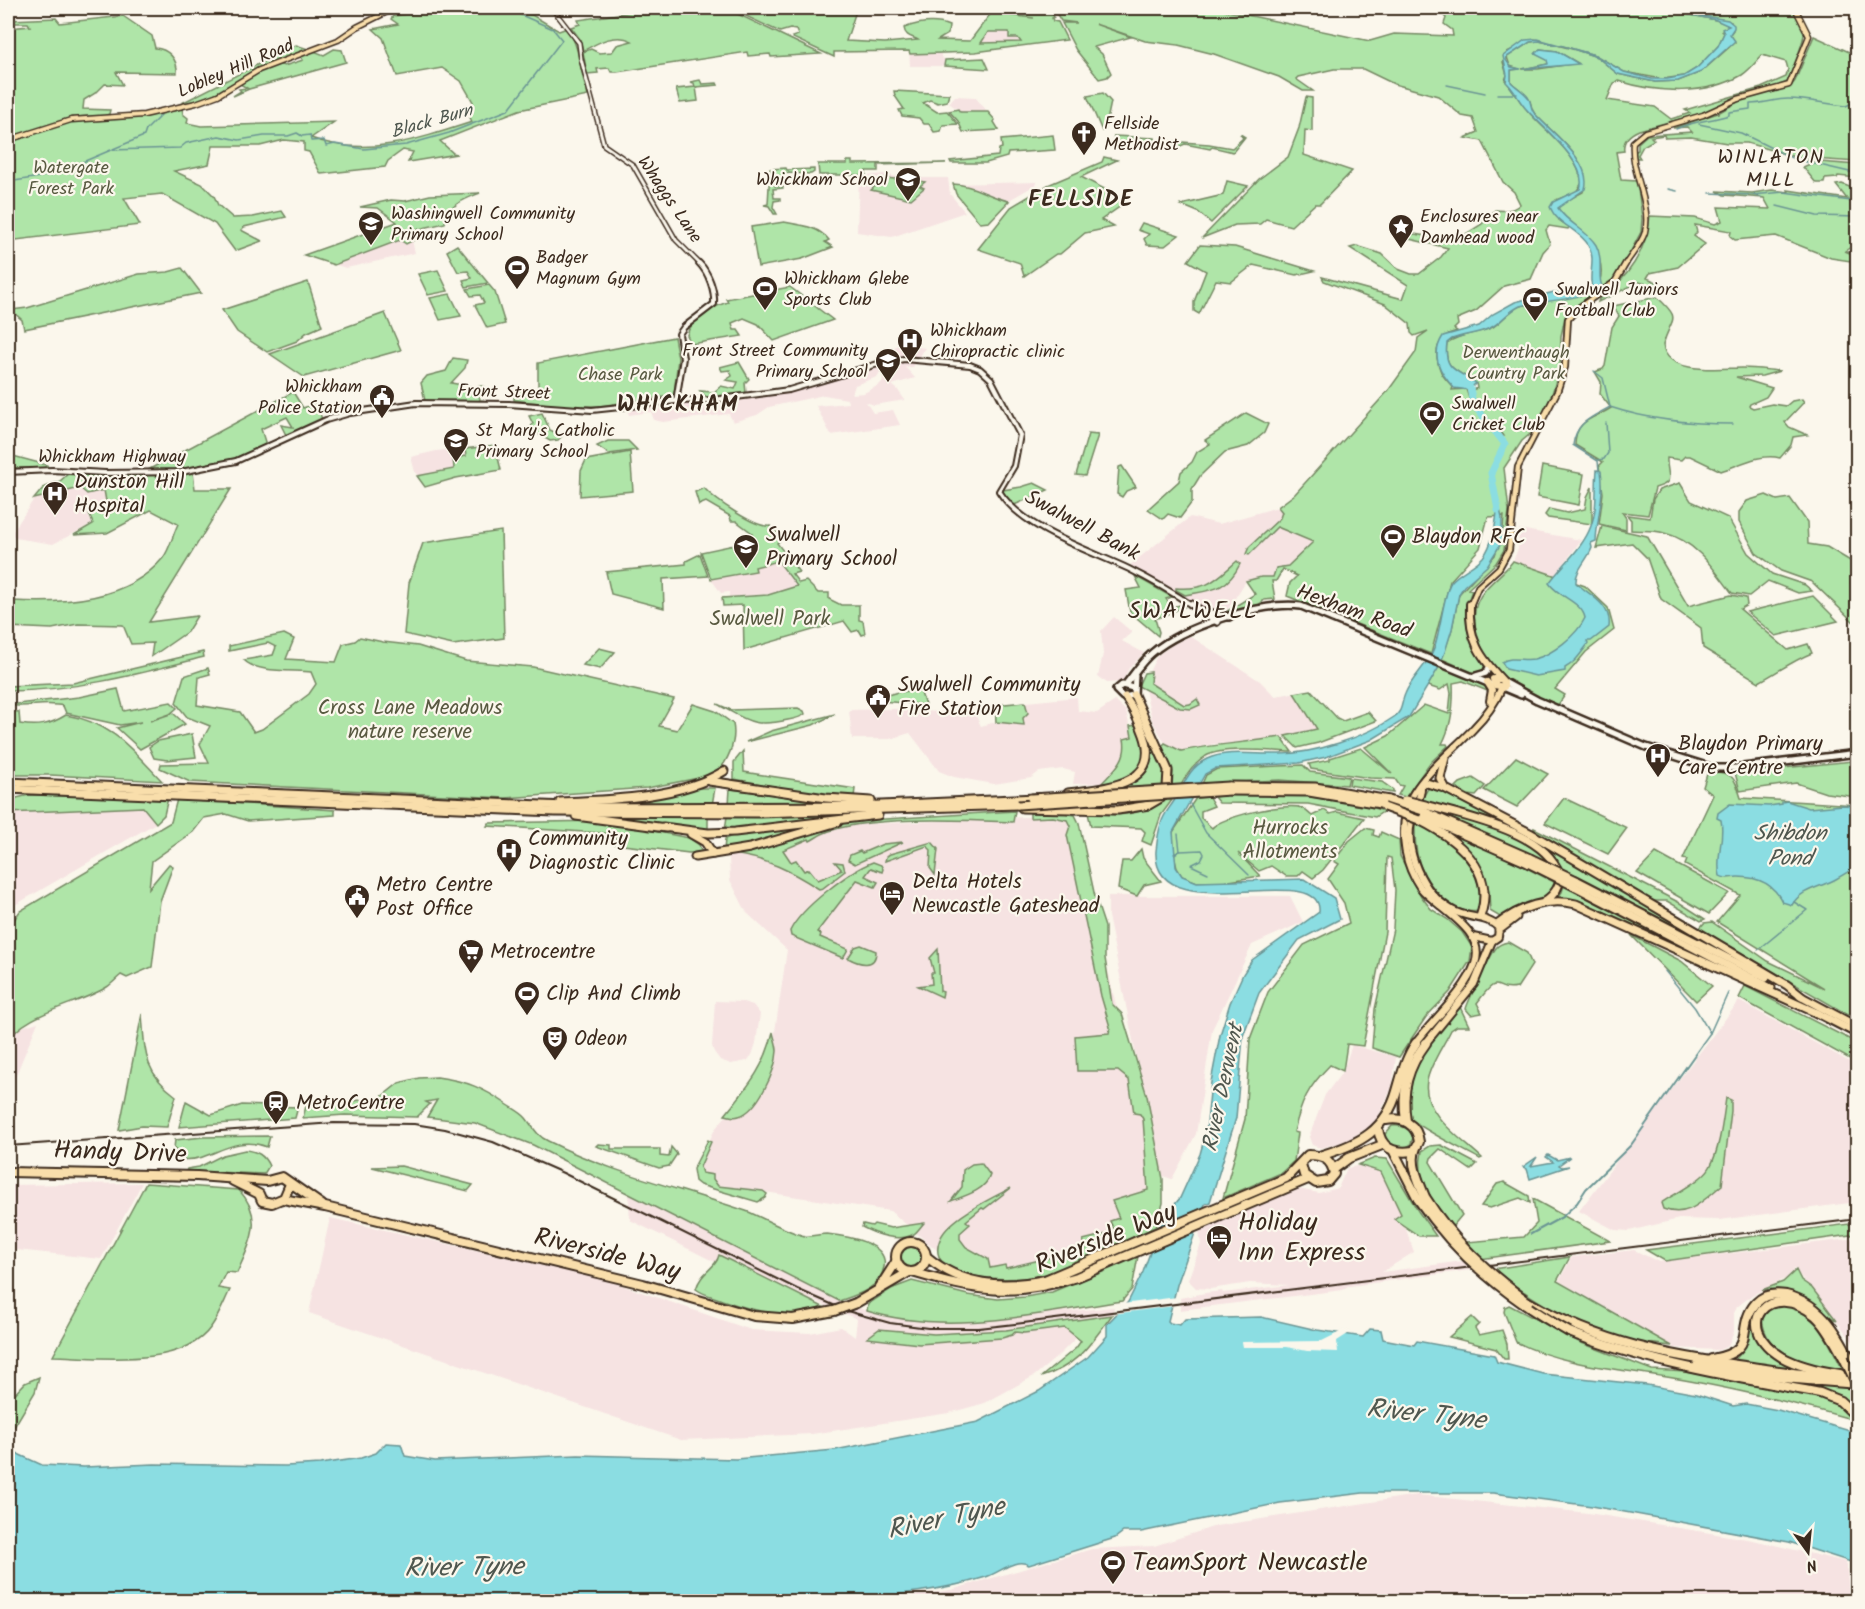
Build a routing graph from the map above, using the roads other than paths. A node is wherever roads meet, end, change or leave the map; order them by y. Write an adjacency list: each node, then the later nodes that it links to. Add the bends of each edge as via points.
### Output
1 (395, 8): 4 (highway, Lobley Hill Road, via 338,40 259,70 218,95 196,103 144,116 71,120)
2 (552, 8): 6 (main road, Whaggs Lane, via 578,41 604,146 633,165 679,243 705,269 716,297 678,334 683,358)
3 (1795, 8): 14 (main road, via 1809,36 1789,85 1648,131 1633,142 1646,215 1645,232 1620,277 1568,319 1565,367 1557,392 1518,467 1509,550 1498,568 1480,584 1470,604 1470,631)
4 (8, 140)
5 (904, 359): 6 (main road, Front Street, via 789,390); 9 (main road, Swalwell Bank, via 970,365 991,379 1020,435 1014,466 999,489 1007,504)
6 (676, 401): 7 (main road, Front Street, via 592,410 416,403)
7 (350, 412): 8 (main road, Whickham Highway, via 236,461 203,469 151,473)
8 (8, 472)
9 (1199, 609): 10 (main road, Swalwell Bank); 11 (main road)
10 (1204, 613): 12 (main road, Swalwell Bank); 13 (main road)
11 (1232, 617): 12 (main road, Hexham Road); 15 (main road, Hexham Road, via 1292,603)
12 (1217, 622): 13 (main road, Hexham Road)
13 (1200, 628): 16 (main road, Hexham Road, via 1156,650)
14 (1488, 667): 17 (main road, via 1486,673); 18 (main road)
15 (1470, 674): 17 (main road, Hexham Road); 18 (main road, Hexham Road)
16 (1135, 675): 19 (main road, Hexham Road); 20 (main road)
17 (1476, 676): 18 (main road, Hexham Road)
18 (1497, 684): 22 (main road); 22 (main road); 23 (main road); 23 (main road, via 1492,690)
19 (1125, 685): 20 (main road); 21 (main road, via 1116,690)
20 (1133, 691): 21 (main road); 36 (highway, bridge, via 1166,764 1169,783 1163,796 1141,808 1118,811)
21 (1125, 697): 33 (highway, bridge, via 1147,737 1150,755 1141,773 1118,785)
22 (1537, 700): 24 (main road, via 1646,747 1713,768)
23 (1493, 702): 25 (main road, via 1478,724)
24 (1857, 753)
25 (1444, 758): 29 (main road); 32 (highway, via 1439,778)
26 (724, 771): 28 (highway)
27 (8, 782): 34 (highway)
28 (703, 782): 34 (highway, via 590,801); 37 (highway, via 847,800)
29 (1422, 784): 32 (highway); 47 (main road, via 1411,820 1410,844 1416,866 1425,884 1450,908); 49 (main road, via 1415,789 1405,812 1403,840 1408,866 1432,900)
30 (1230, 788): 33 (highway, bridge); 35 (highway); 35 (highway, via 1290,785 1355,793); 36 (highway, bridge)
31 (8, 789): 38 (highway)
32 (1446, 789): 51 (highway, via 1540,839)
33 (1031, 798): 36 (highway)
34 (446, 801): 37 (highway, via 699,808)
35 (1388, 802): 39 (highway, bridge); 39 (highway, bridge)
36 (1018, 804): 37 (highway); 37 (highway)
37 (939, 806): 38 (highway, via 699,814); 40 (highway)
38 (466, 809): 41 (highway, via 612,819)
39 (1422, 813): 44 (highway, bridge); 45 (highway, via 1512,833 1544,851 1558,870 1559,882 1552,896); 47 (highway, via 1475,867 1486,900)
40 (873, 815): 41 (highway, via 735,832); 43 (highway, via 750,848)
41 (663, 827): 42 (highway, via 695,836 706,843)
42 (712, 854)
43 (695, 857)
44 (1575, 883): 51 (highway); 52 (highway)
45 (1538, 906): 46 (highway, via 1562,901); 48 (highway, via 1505,918)
46 (1596, 912): 48 (highway, via 1553,905 1514,918); 52 (highway)
47 (1477, 918): 48 (main road, via 1491,920); 49 (main road, via 1467,925)
48 (1498, 928): 50 (main road, via 1498,937)
49 (1471, 934): 50 (main road); 55 (main road, via 1478,952 1476,963 1412,1049 1401,1069)
50 (1492, 941): 56 (main road, via 1473,984 1411,1068 1403,1095)
51 (1802, 997): 53 (highway)
52 (1820, 1014): 54 (highway)
53 (1857, 1027)
54 (1857, 1034)
55 (1386, 1120): 56 (main road); 57 (main road)
56 (1406, 1121): 59 (main road, via 1419,1136)
57 (1378, 1128): 58 (main road); 61 (main road, via 1355,1143)
58 (1382, 1144): 60 (main road); 63 (main road)
59 (1413, 1151): 60 (main road); 70 (main road)
60 (1394, 1152): 70 (main road)
61 (1323, 1155): 62 (main road, via 1308,1155); 63 (main road)
62 (1301, 1164): 65 (main road); 73 (main road, Riverside Way, via 1286,1178)
63 (1334, 1168): 65 (main road, via 1325,1182)
64 (8, 1172): 66 (main road, Handy Drive)
65 (1308, 1179): 73 (main road, Riverside Way)
66 (230, 1180): 67 (main road); 69 (main road)
67 (267, 1181): 68 (main road, via 282,1178); 69 (main road)
68 (290, 1184): 71 (main road); 72 (main road)
69 (260, 1194): 71 (main road, via 266,1203)
70 (1422, 1198): 79 (main road, bridge, via 1445,1236 1483,1276 1524,1306)
71 (283, 1199): 72 (main road, Riverside Way)
72 (325, 1207): 78 (main road, Riverside Way, bridge, via 643,1284 754,1317 793,1319 834,1311)
73 (1227, 1208): 74 (main road, Riverside Way)
74 (1119, 1254): 75 (main road, Riverside Way, via 1057,1276 1010,1285 967,1281 947,1274); 77 (main road, Riverside Way, via 1055,1285 1021,1292 973,1290)
75 (927, 1257): 76 (main road, via 921,1246 909,1242 896,1251); 77 (main road, via 921,1269)
76 (896, 1262): 77 (main road, via 901,1269); 78 (main road, Riverside Way)
77 (911, 1272): 78 (main road, Riverside Way)
78 (875, 1292)
79 (1568, 1328): 80 (main road); 82 (main road, via 1613,1349)
80 (1679, 1357): 81 (main road, via 1718,1359 1735,1353 1744,1340 1754,1304 1776,1294 1802,1300 1819,1311); 83 (main road, via 1810,1375)
81 (1847, 1358): 83 (main road); 83 (main road, via 1807,1309 1781,1300 1768,1302 1759,1310 1758,1329 1775,1352 1803,1366); 84 (main road, bridge)
82 (1664, 1363): 84 (main road); 85 (main road, via 1827,1395)
83 (1857, 1376)
84 (1857, 1385)
85 (1857, 1418)

